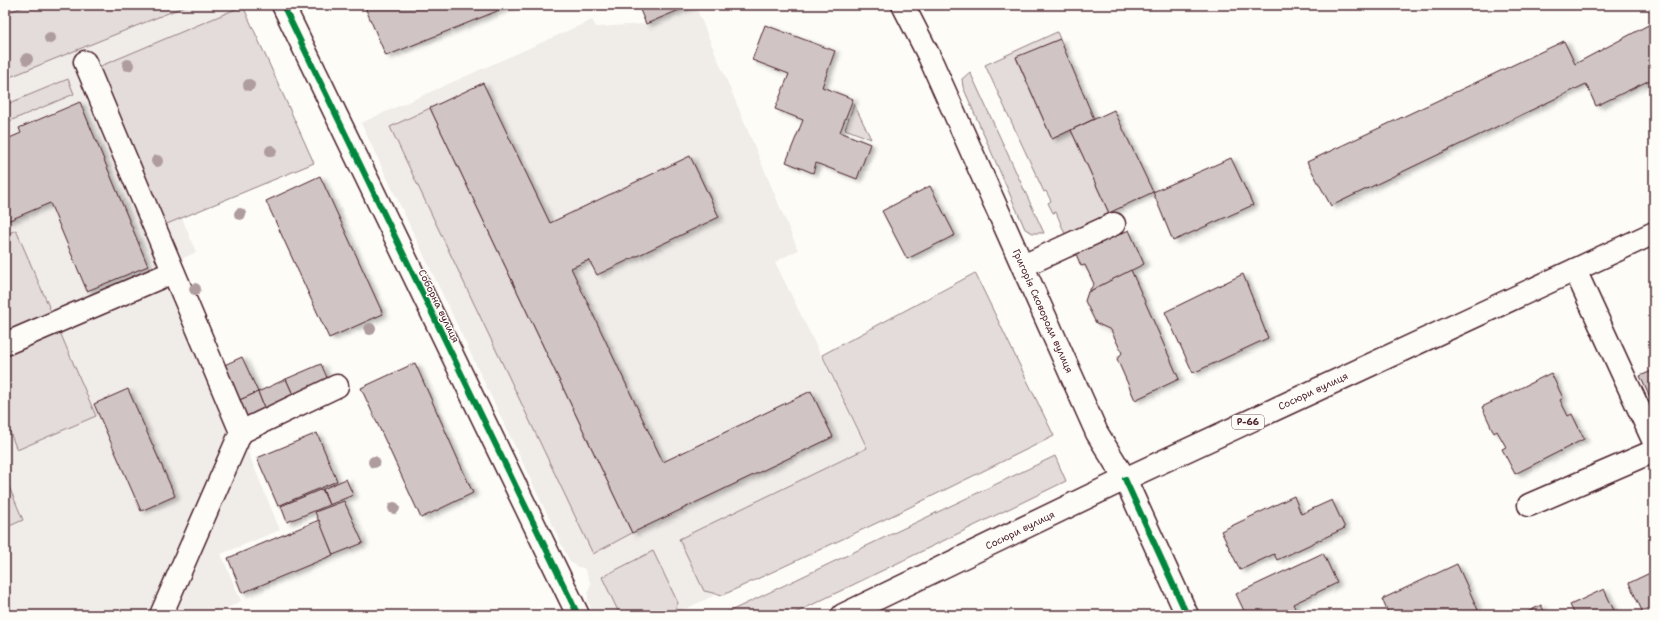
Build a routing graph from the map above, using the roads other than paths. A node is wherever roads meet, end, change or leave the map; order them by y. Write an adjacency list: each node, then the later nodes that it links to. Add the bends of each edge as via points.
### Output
1 (283, 5): 17 (main road, Соборна вулиця)
2 (903, 5): 6 (main road, Григорія Сковороди вулиця, via 929,56)
3 (84, 62): 8 (main road)
4 (1114, 224): 6 (main road)
5 (1654, 233): 7 (main road, Сосюри вулиця / Р-66)
6 (1023, 266): 14 (main road, Григорія Сковороди вулиця, via 1097,433)
7 (1575, 270): 12 (main road); 14 (main road, Сосюри вулиця / Р-66)
8 (173, 272): 9 (main road); 11 (main road)
9 (5, 344)
10 (337, 386): 11 (main road)
11 (241, 432): 16 (main road)
12 (1654, 442)
13 (1654, 451): 15 (main road)
14 (1124, 479): 18 (main road, Сосюри вулиця / Р-66); 19 (main road, Григорія Сковороди вулиця)
15 (1529, 506)
16 (161, 615)
17 (578, 615)
18 (843, 615)
19 (1187, 615)

